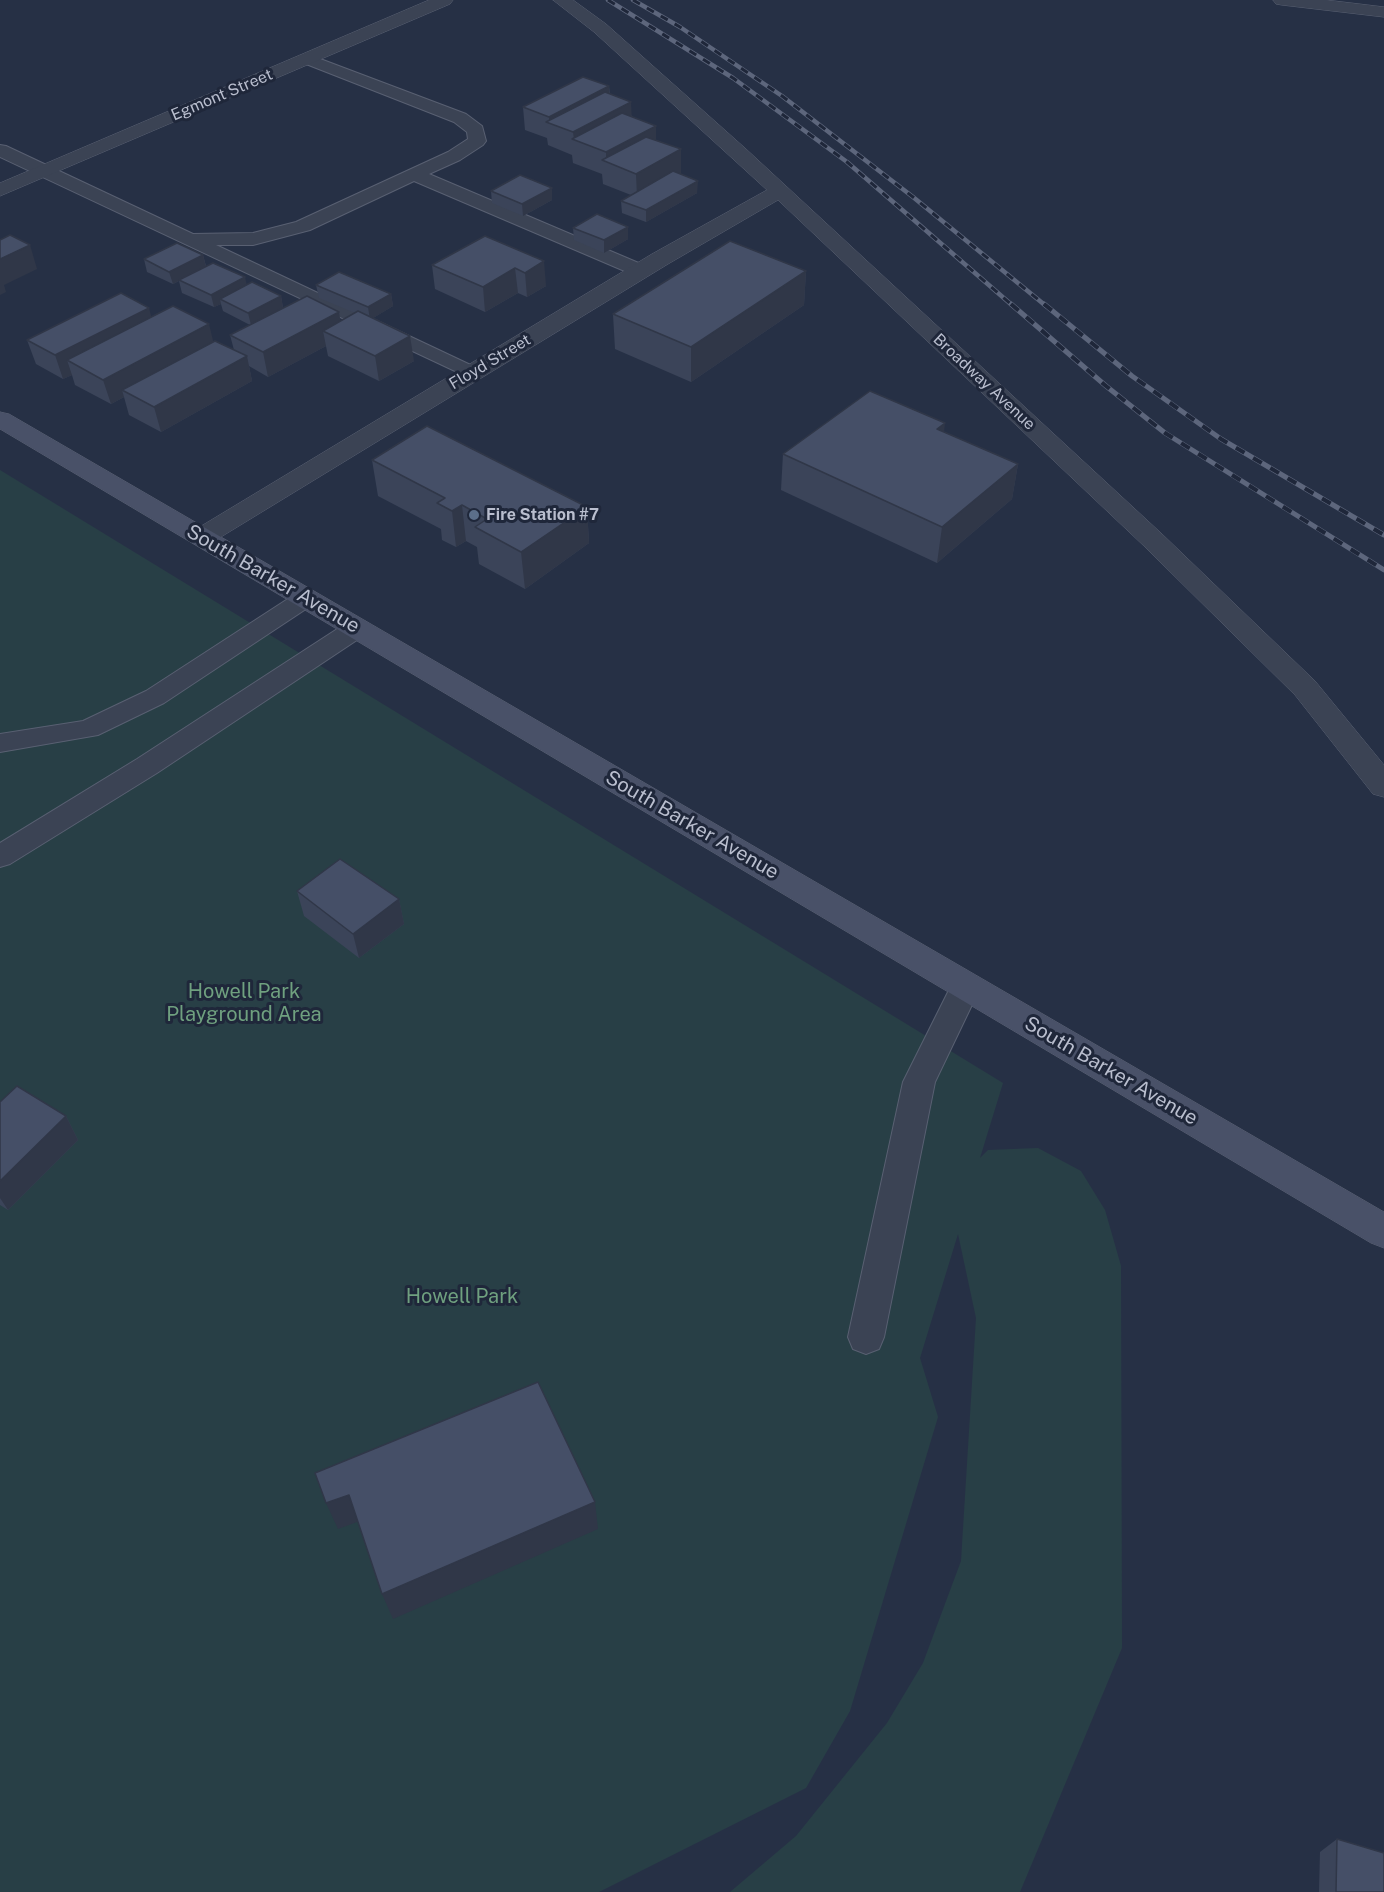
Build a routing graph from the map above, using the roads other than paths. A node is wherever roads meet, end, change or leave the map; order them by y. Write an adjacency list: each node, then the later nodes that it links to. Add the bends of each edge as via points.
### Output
1 (444, 0): 5 (street, Egmont Street)
2 (562, 0): 10 (street, Broadway Avenue, via 600,28)
3 (1282, 0): 4 (street)
4 (1384, 12)
5 (307, 59): 7 (street, Egmont Street); 8 (lane, via 460,118 476,130 477,141)
6 (0, 150): 7 (lane)
7 (45, 171): 9 (street, Egmont Street); 11 (lane)
8 (415, 175): 11 (lane, via 303,226 253,239); 12 (lane)
9 (0, 190)
10 (779, 191): 12 (street, Floyd Street); 19 (street, Broadway Avenue, via 1153,540 1305,688)
11 (188, 239): 13 (lane)
12 (641, 271): 13 (street, Floyd Street)
13 (472, 373): 15 (street, Floyd Street)
14 (0, 419): 15 (main road, South Barker Avenue)
15 (202, 537): 16 (main road, South Barker Avenue)
16 (306, 598): 17 (main road, South Barker Avenue); 18 (lane, via 155,697 89,729)
17 (357, 628): 20 (lane); 21 (main road, South Barker Avenue)
18 (0, 742)
19 (1384, 786)
20 (0, 857)
21 (966, 986): 22 (main road, South Barker Avenue); 23 (lane, via 919,1082)
22 (1384, 1231)
23 (866, 1337)

